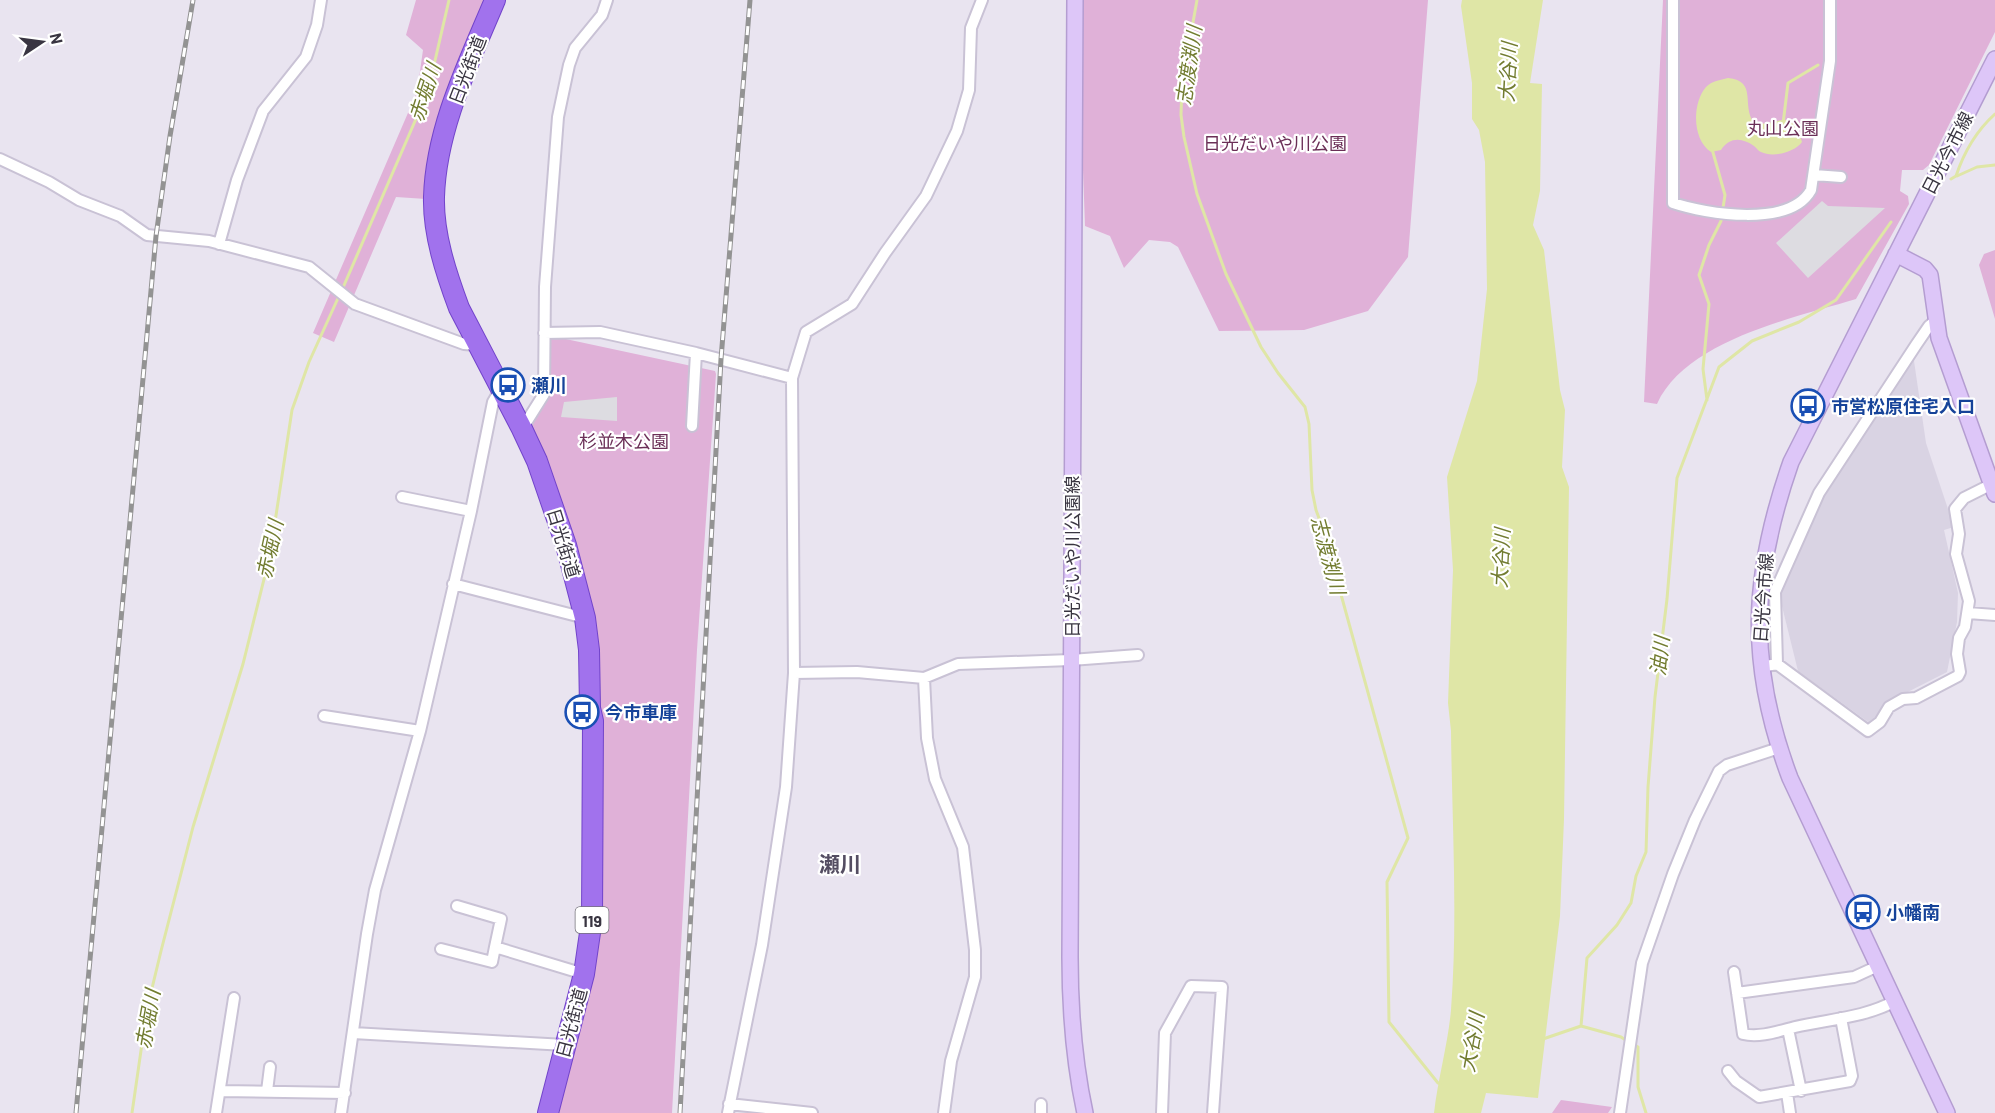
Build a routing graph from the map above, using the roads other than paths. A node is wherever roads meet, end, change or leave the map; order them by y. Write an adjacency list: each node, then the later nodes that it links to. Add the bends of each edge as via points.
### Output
1 (321, 0): 12 (street, via 306,57 263,111 237,180)
2 (495, 0): 16 (highway, 日光街道 / 119, via 445,129 434,199 444,267)
3 (607, 0): 15 (street, via 603,15 575,48 558,117)
4 (982, 0): 18 (street, via 971,28 969,90 957,131 926,196 852,304 806,332)
5 (1076, 0): 30 (main road, 日光だいや川公園線)
6 (1673, 0): 10 (street, via 1673,203 1723,214 1772,213 1808,197)
7 (1830, 0): 10 (street, via 1830,61)
8 (1995, 59): 13 (main road, 日光今市線)
9 (0, 159): 12 (street, via 79,200 120,216 147,235)
10 (1814, 176): 11 (street)
11 (1841, 177)
12 (219, 244): 16 (street, via 309,267 356,304)
13 (1896, 254): 14 (main road, via 1925,268 1930,275); 32 (main road, 日光今市線, via 1801,442 1779,498 1761,580)
14 (1936, 320): 22 (main road); 31 (street, via 1819,493 1775,592)
15 (544, 333): 17 (street, via 600,332); 21 (street, via 544,394)
16 (477, 345): 19 (highway, 日光街道 / 119)
17 (696, 353): 18 (street); 20 (street)
18 (792, 378): 33 (street)
19 (500, 390): 21 (highway, 日光街道 / 119); 24 (street, via 493,402)
20 (692, 426)
21 (522, 429): 28 (highway, 日光街道 / 119, via 554,510)
22 (1993, 489): 26 (street, via 1964,498 1955,509 1959,534 1956,554 1969,601)
23 (402, 497): 24 (street)
24 (471, 511): 25 (street)
25 (453, 584): 28 (street); 36 (street)
26 (1968, 613): 27 (street); 31 (street, via 1959,638 1958,676 1916,699 1903,699 1889,707 1869,731)
27 (1995, 615)
28 (585, 618): 43 (highway, 日光街道 / 119, via 593,721 594,897)
29 (1137, 656): 30 (street)
30 (1071, 660): 34 (street, via 958,664); 64 (main road, 日光だいや川公園線, via 1070,989)
31 (1777, 664): 32 (street)
32 (1761, 667): 37 (main road, 日光今市線)
33 (794, 673): 34 (street, via 857,672); 58 (street, via 786,787 762,945)
34 (924, 678): 63 (street, via 927,738 935,779 963,847 975,950 975,977 951,1061)
35 (324, 716): 36 (street)
36 (420, 731): 49 (street, via 375,891)
37 (1779, 748): 41 (main road, 日光今市線); 67 (street, via 1719,771 1695,820 1642,963)
38 (457, 906): 39 (street, via 501,919)
39 (495, 947): 40 (street, via 492,962); 43 (street)
40 (441, 949)
41 (1878, 966): 44 (street, via 1854,977); 46 (main road, 日光今市線)
42 (1734, 972): 44 (street)
43 (584, 974): 50 (highway, 日光街道 / 119)
44 (1737, 993): 48 (street, via 1743,1034)
45 (234, 998): 53 (street)
46 (1895, 1001): 47 (street, via 1864,1014); 69 (main road, 日光今市線)
47 (1841, 1018): 48 (street); 55 (street, via 1850,1081)
48 (1788, 1029): 55 (street)
49 (353, 1033): 50 (street); 56 (street)
50 (565, 1045): 61 (highway, 日光街道 / 119)
51 (270, 1067): 54 (street)
52 (1728, 1071): 57 (street, via 1759,1097)
53 (220, 1091): 54 (street); 59 (street)
54 (267, 1091): 56 (street)
55 (1801, 1091): 57 (street)
56 (345, 1093): 60 (street)
57 (1787, 1093): 68 (street)
58 (728, 1108): 62 (street)
59 (216, 1113)
60 (341, 1113)
61 (548, 1113)
62 (812, 1113)
63 (944, 1113)
64 (1085, 1113)
65 (1162, 1113): 66 (street, via 1165,1033 1191,986 1222,987)
66 (1213, 1113)
67 (1620, 1113)
68 (1790, 1113)
69 (1947, 1113)

